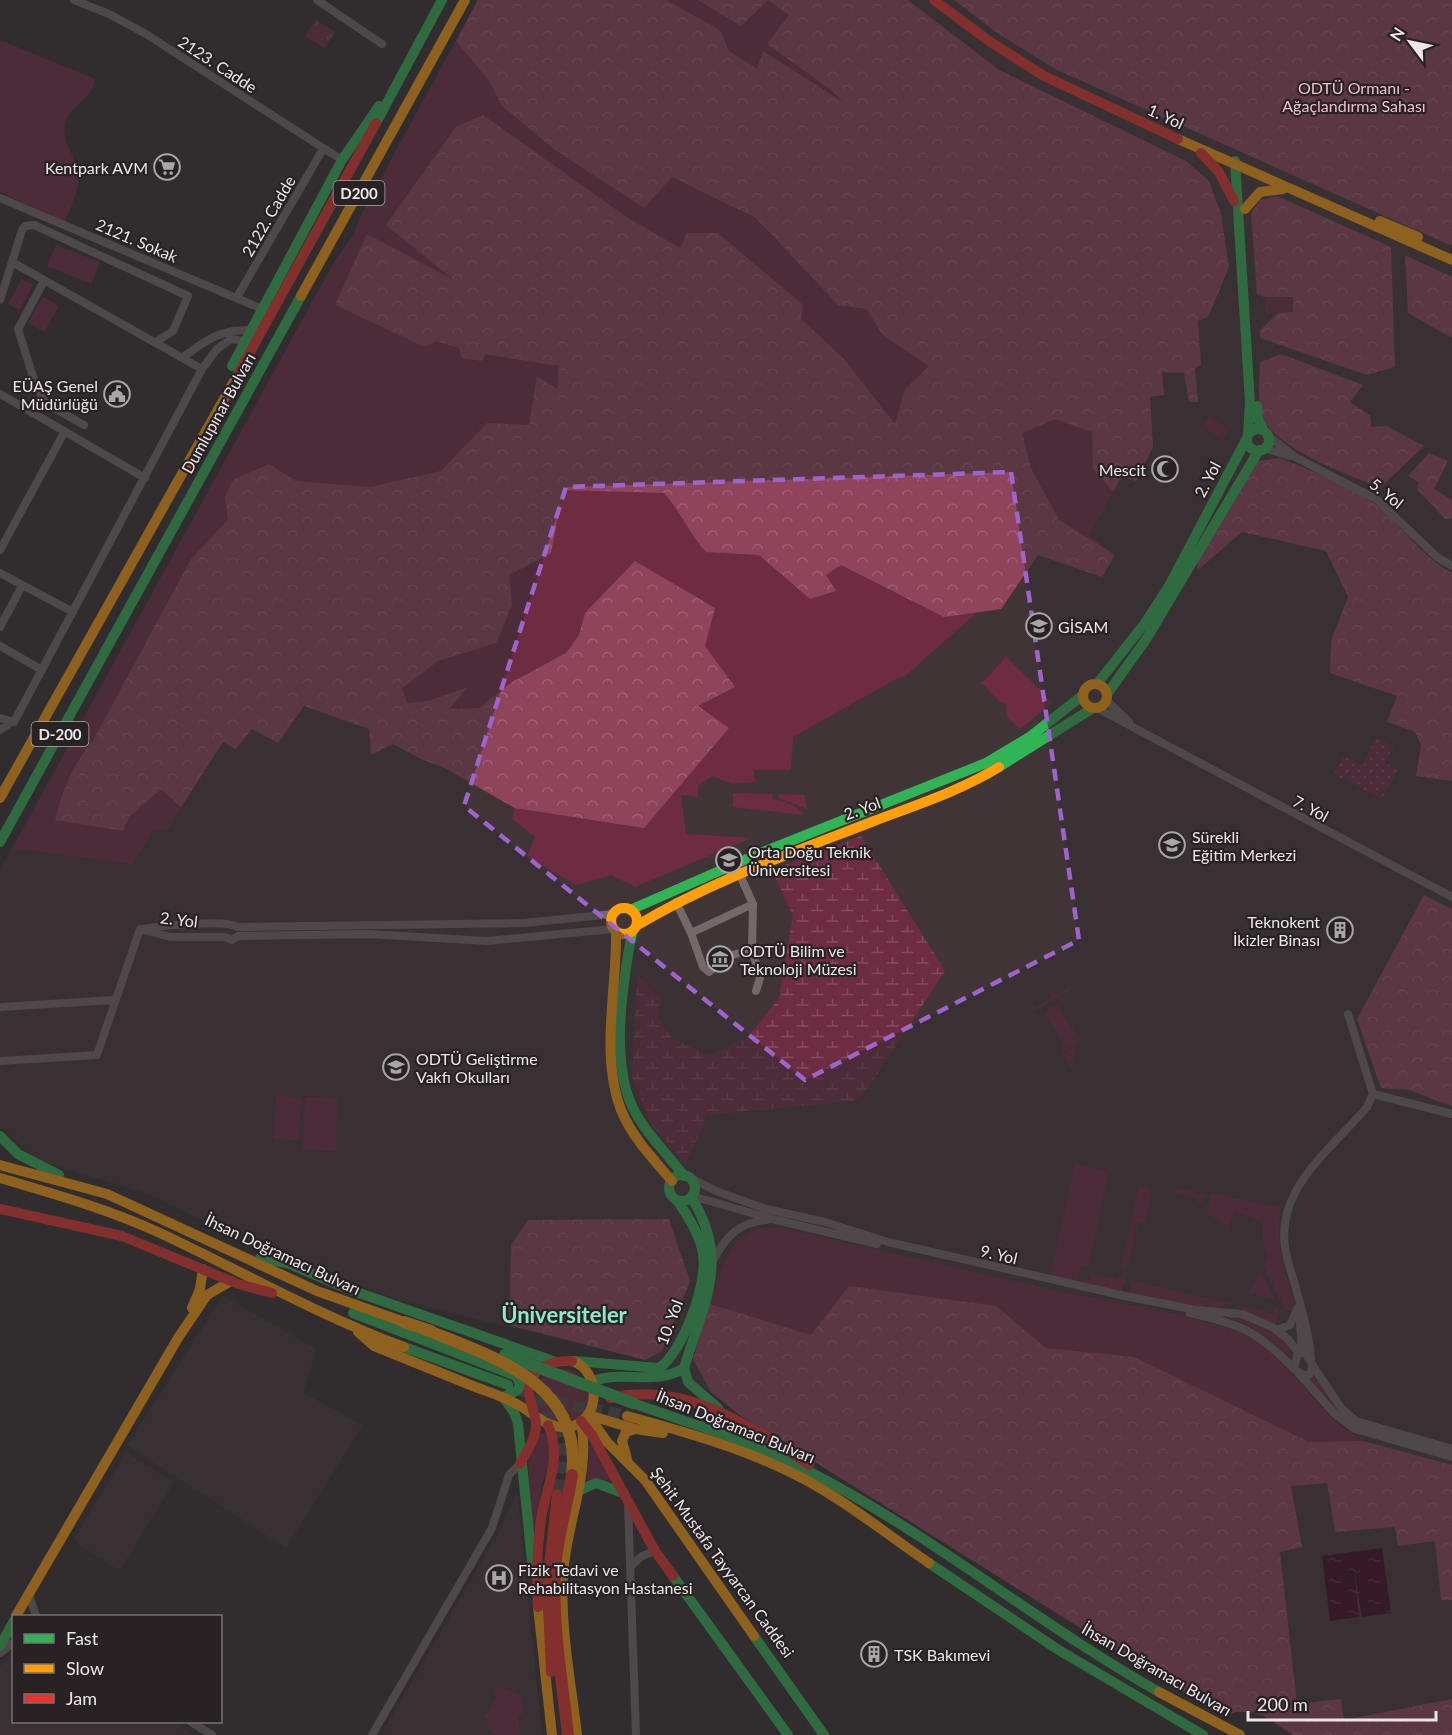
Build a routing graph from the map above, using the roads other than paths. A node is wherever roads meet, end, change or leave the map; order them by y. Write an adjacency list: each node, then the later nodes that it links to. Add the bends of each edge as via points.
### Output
1 (74, 0): 10 (street, 2123. Cadde, via 146,34)
2 (317, 0): 7 (street)
3 (442, 0): 8 (main road, Dumlupınar Bulvarı / D200)
4 (465, 0): 46 (main road, Dumlupınar Bulvarı / D200)
5 (934, 0): 9 (main road, 1. Yol, via 1044,76)
6 (946, 0): 12 (main road, 1. Yol, via 1049,71)
7 (382, 44)
8 (400, 81): 11 (main road, via 365,123); 33 (main road, Dumlupınar Bulvarı / D200)
9 (1197, 148): 12 (main road, 1. Yol); 16 (main road, via 1231,192)
10 (323, 149): 11 (street, 2123. Cadde); 22 (street, 2122. Cadde)
11 (342, 160): 25 (main road)
12 (1238, 162): 13 (main road, 1. Yol); 15 (main road, 2. Yol); 16 (main road, 2. Yol); 17 (main road, 1. Yol)
13 (1298, 192): 15 (main road, via 1261,190); 17 (main road, 1. Yol)
14 (0, 198): 22 (street, 2121. Sokak)
15 (1245, 209): 24 (main road, 2. Yol)
16 (1240, 225): 24 (main road, 2. Yol)
17 (1400, 233): 18 (main road, 1. Yol); 19 (main road, 1. Yol)
18 (1452, 252)
19 (1452, 260)
20 (12, 262): 21 (street); 23 (street); 28 (street, via 22,230 34,225 188,296 173,331)
21 (44, 281): 28 (street); 32 (street, via 18,329 45,403)
22 (237, 297): 25 (street, 2121. Sokak)
23 (0, 300)
24 (1248, 302): 27 (main road, 2. Yol)
25 (262, 309): 26 (main road)
26 (247, 336): 29 (street, via 228,330); 30 (street, via 231,339 217,349); 33 (main road)
27 (1250, 340): 35 (main road, 2. Yol, via 1257,416); 36 (main road, 2. Yol)
28 (156, 342): 29 (street)
29 (183, 357): 30 (street)
30 (202, 369): 39 (street)
31 (0, 394): 34 (street)
32 (84, 425)
33 (206, 429): 48 (main road, Dumlupınar Bulvarı / D200)
34 (65, 431): 39 (street); 40 (street)
35 (1266, 433): 36 (main road, via 1256,429); 37 (main road, 2. Yol, via 1269,441); 38 (street, 5. Yol)
36 (1248, 437): 37 (main road, via 1250,447); 50 (main road, 2. Yol, via 1169,586)
37 (1262, 449): 38 (street, 5. Yol); 52 (main road, 2. Yol, via 1147,638)
38 (1295, 457): 41 (street, 5. Yol, via 1376,498 1437,557)
39 (145, 478): 44 (street)
40 (0, 550)
41 (1452, 566)
42 (0, 573): 43 (street)
43 (22, 586): 44 (street); 45 (street)
44 (73, 612): 49 (street)
45 (0, 627)
46 (109, 644): 58 (main road, Dumlupınar Bulvarı / D-200)
47 (0, 646): 49 (street)
48 (78, 659): 57 (main road, Dumlupınar Bulvarı / D-200)
49 (42, 670): 54 (street)
50 (1097, 684): 51 (main road, 2. Yol, via 1089,686); 52 (main road, via 1103,688)
51 (1083, 695): 52 (main road, via 1087,704); 56 (main road, 2. Yol, via 1009,750)
52 (1100, 702): 56 (main road, 2. Yol, via 1007,763); 62 (street, 7. Yol, via 1157,741)
53 (0, 718): 54 (street)
54 (13, 722): 55 (street)
55 (0, 730)
56 (923, 796): 61 (main road, 2. Yol); 65 (main road, 2. Yol, via 772,848)
57 (1, 797)
58 (10, 824): 59 (main road, Dumlupınar Bulvarı / D-200); 60 (main road)
59 (0, 842)
60 (0, 850)
61 (739, 873): 63 (main road, 2. Yol); 64 (street)
62 (1452, 897)
63 (676, 902): 72 (main road, 2. Yol); 74 (street)
64 (753, 904): 74 (street); 79 (street)
65 (630, 910): 66 (main road, 2. Yol, via 623,908); 72 (main road, via 636,915)
66 (613, 914): 68 (street, 2. Yol, via 524,923); 73 (main road)
67 (407, 923): 68 (street, 2. Yol); 70 (street, 2. Yol); 77 (street)
68 (421, 923): 78 (street)
69 (226, 925): 70 (street, 2. Yol); 71 (street, 2. Yol); 75 (street)
70 (237, 927): 76 (street)
71 (140, 929): 75 (street, 2. Yol, via 170,937); 81 (street)
72 (634, 929): 73 (main road, 2. Yol, via 624,934); 89 (main road, 10. Yol, via 622,1025 624,1081 631,1104 650,1134)
73 (615, 930): 78 (street, 2. Yol, via 487,941); 91 (main road, 10. Yol, via 618,954 613,1052 617,1097 632,1129)
74 (690, 933): 79 (street, via 703,967 709,972 726,957)
75 (225, 936): 76 (street, 2. Yol, via 232,940)
76 (238, 936): 77 (street, 2. Yol)
77 (406, 937): 78 (street, 2. Yol)
78 (420, 939)
79 (752, 949): 80 (street, via 760,978)
80 (756, 992)
81 (114, 1000): 82 (street); 84 (street, via 97,1055)
82 (0, 1007)
83 (1348, 1014): 85 (street)
84 (0, 1061)
85 (1373, 1094): 86 (street); 101 (street, via 1367,1107 1300,1182 1287,1206 1284,1236)
86 (1452, 1114)
87 (0, 1136): 92 (main road, via 34,1164)
88 (0, 1165): 92 (main road, İhsan Doğramacı Bulvarı)
89 (686, 1177): 91 (main road); 93 (main road, 10. Yol, via 694,1184); 108 (street, 9. Yol, via 766,1209 888,1242 1125,1296 1196,1310 1237,1312)
90 (0, 1178): 103 (main road, İhsan Doğramacı Bulvarı, via 103,1209)
91 (672, 1181): 94 (main road, 10. Yol, via 670,1192)
92 (107, 1194): 97 (main road, İhsan Doğramacı Bulvarı)
93 (692, 1196): 94 (main road, via 685,1201); 96 (street, 9. Yol); 99 (main road, 10. Yol, via 708,1222)
94 (677, 1200): 106 (main road, 10. Yol, via 697,1233 704,1258)
95 (0, 1209): 100 (main road, via 99,1228)
96 (772, 1219): 99 (street, 9. Yol, via 752,1221 734,1231); 117 (street, 9. Yol, via 1226,1320 1259,1336)
97 (180, 1226): 98 (main road, İhsan Doğramacı Bulvarı); 118 (main road, İhsan Doğramacı Bulvarı, via 310,1295)
98 (243, 1256): 107 (main road, İhsan Doğramacı Bulvarı, bridge, via 317,1291); 112 (main road, via 287,1263 348,1289)
99 (714, 1260): 106 (main road, 10. Yol)
100 (203, 1269): 102 (main road); 109 (main road, via 200,1290)
101 (1294, 1280): 104 (street); 114 (street, via 1306,1316)
102 (231, 1281): 103 (main road); 109 (main road, via 207,1295)
103 (285, 1295): 105 (main road, İhsan Doğramacı Bulvarı)
104 (1298, 1305): 108 (street, via 1290,1325); 110 (street)
105 (348, 1324): 118 (main road, İhsan Doğramacı Bulvarı); 120 (main road, via 374,1346)
106 (691, 1328): 111 (main road, 10. Yol)
107 (424, 1329): 138 (main road, İhsan Doğramacı Bulvarı, bridge, via 514,1358 786,1460); 155 (main road, bridge, via 530,1376 555,1403 569,1431 573,1463 558,1544 555,1589)
108 (1277, 1330): 110 (street, 9. Yol)
109 (178, 1338): 143 (main road)
110 (1300, 1352): 114 (street, 9. Yol); 117 (street)
111 (683, 1353): 113 (main road, 10. Yol, via 659,1368); 115 (main road, 10. Yol)
112 (552, 1361): 113 (main road); 116 (main road)
113 (571, 1361): 119 (main road, via 585,1368)
114 (1312, 1363): 117 (street, via 1310,1375); 128 (street, 9. Yol, via 1341,1408 1356,1421)
115 (684, 1368): 119 (main road, via 668,1377 611,1374); 125 (main road, via 694,1389)
116 (537, 1371): 118 (main road); 122 (main road, via 528,1394)
117 (1296, 1371): 128 (street, 9. Yol, via 1335,1414 1355,1429)
118 (512, 1380): 120 (main road, via 520,1384 518,1390)
119 (593, 1381): 121 (main road)
120 (503, 1397): 122 (main road); 134 (main road, via 518,1424)
121 (596, 1397): 124 (main road); 125 (main road, via 658,1393)
122 (534, 1413): 126 (main road); 134 (main road, via 536,1428)
123 (627, 1416): 139 (main road, İhsan Doğramacı Bulvarı, via 782,1468)
124 (585, 1418): 126 (main road, via 564,1427); 127 (main road); 131 (main road); 133 (main road, Şehit Mustafa Tayyarcan Caddesi); 137 (main road)
125 (733, 1420): 138 (main road, via 792,1453)
126 (548, 1425): 130 (main road)
127 (635, 1429): 133 (main road, via 626,1432 622,1441); 139 (main road, via 666,1433 772,1473)
128 (1433, 1448): 129 (street, 9. Yol); 132 (street, 9. Yol)
129 (1452, 1449)
130 (557, 1452): 131 (main road, via 571,1445); 142 (main road, via 543,1506)
131 (584, 1453): 135 (main road)
132 (1452, 1457)
133 (627, 1459): 159 (main road, Şehit Mustafa Tayyarcan Caddesi)
134 (520, 1464): 142 (main road); 153 (street, via 509,1475 492,1528)
135 (578, 1491): 137 (main road, via 596,1482); 156 (main road, via 567,1538 563,1582)
136 (557, 1494): 154 (main road, via 545,1592)
137 (625, 1498): 140 (main road); 141 (street)
138 (899, 1526): 161 (main road, İhsan Doğramacı Bulvarı, via 1127,1674)
139 (883, 1531): 160 (main road, İhsan Doğramacı Bulvarı, via 1057,1649)
140 (655, 1551): 141 (street); 158 (main road)
141 (631, 1566): 157 (street)
142 (535, 1586): 154 (main road)
143 (29, 1596): 144 (main road); 145 (street)
144 (17, 1615)
145 (35, 1615)
146 (11, 1625): 147 (main road); 149 (main road)
147 (0, 1639)
148 (12, 1644): 150 (street)
149 (0, 1646)
150 (0, 1653)
151 (193, 1723): 152 (street)
152 (212, 1735)
153 (372, 1735)
154 (555, 1735)
155 (568, 1735)
156 (577, 1735)
157 (636, 1735)
158 (788, 1735)
159 (824, 1735)
160 (1203, 1735)
161 (1240, 1735)

